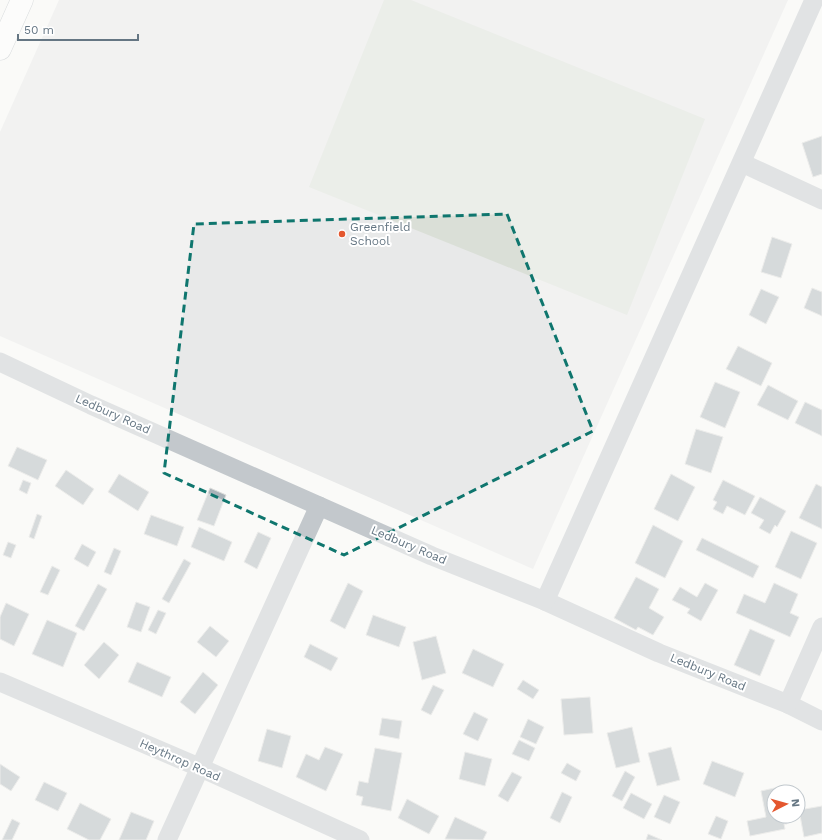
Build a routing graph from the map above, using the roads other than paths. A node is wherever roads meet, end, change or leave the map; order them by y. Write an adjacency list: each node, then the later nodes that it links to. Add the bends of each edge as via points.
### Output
1 (22, 0): 3 (main road)
2 (814, 0): 4 (street)
3 (0, 49)
4 (742, 163): 5 (street); 8 (street)
5 (822, 200)
6 (0, 362): 7 (street, Ledbury Road)
7 (319, 506): 8 (street, Ledbury Road, via 432,556); 13 (street)
8 (545, 601): 11 (street, Ledbury Road, via 659,653)
9 (822, 627): 11 (street)
10 (0, 682): 13 (street, Heythrop Road)
11 (788, 704): 12 (street, Ledbury Road)
12 (822, 722)
13 (200, 768): 14 (street); 15 (street, Heythrop Road)
14 (167, 840)
15 (360, 840)

